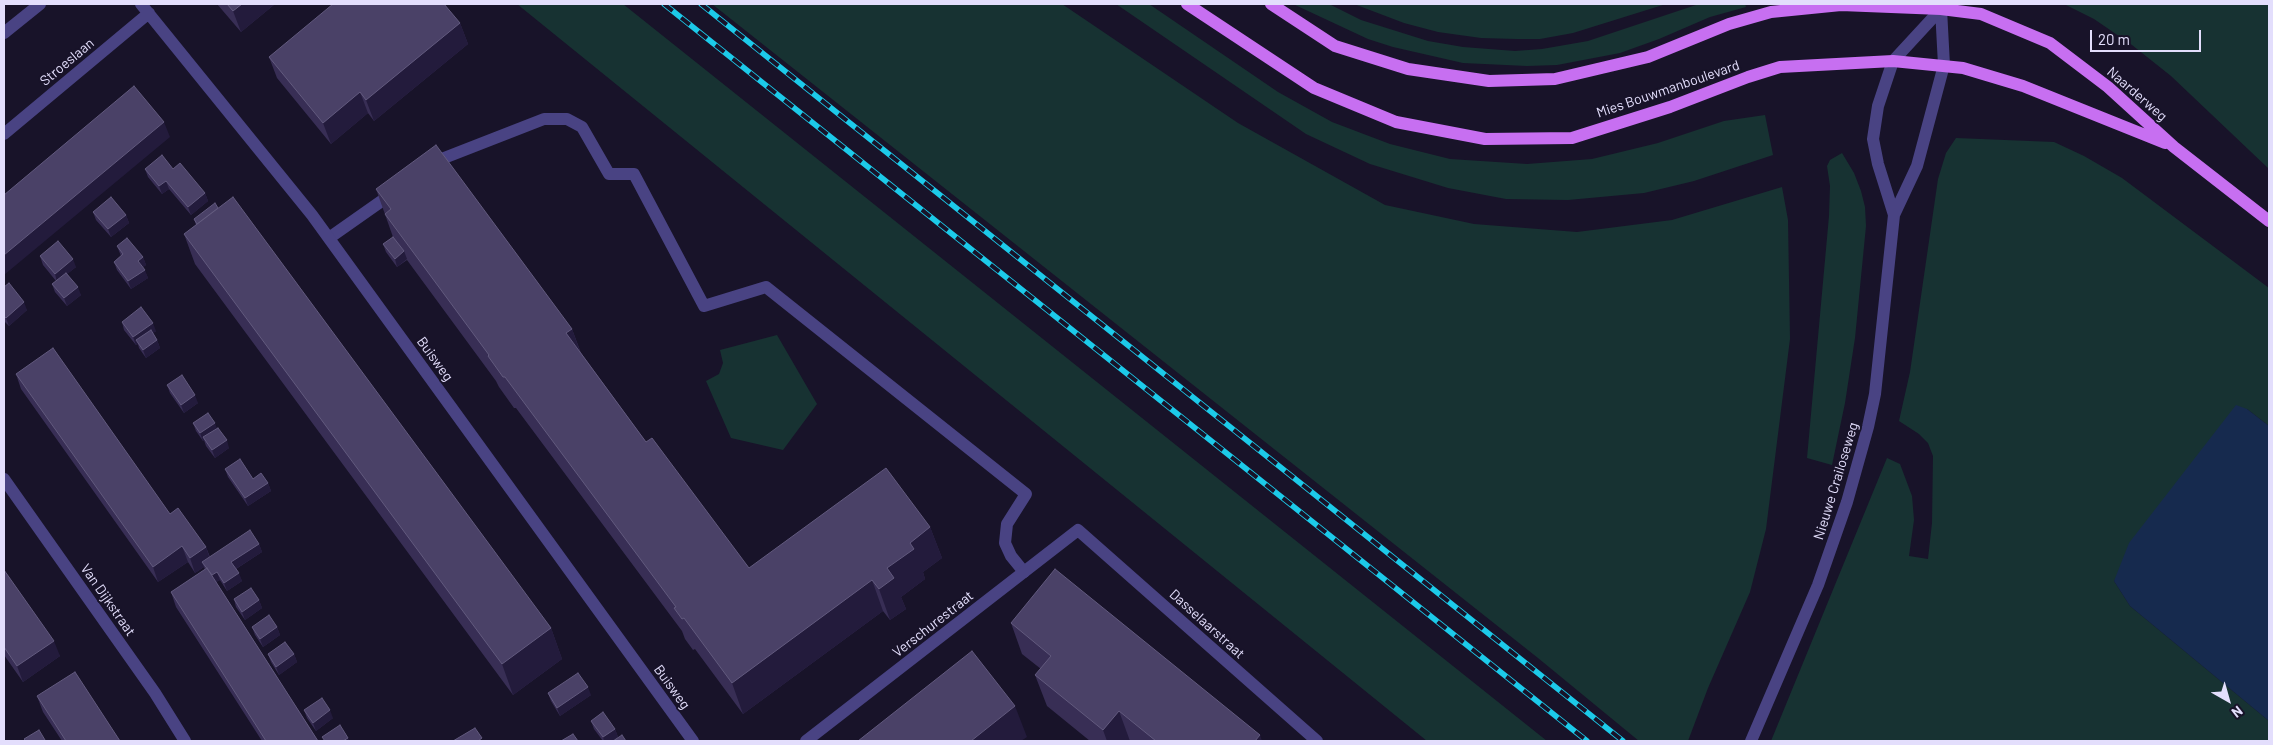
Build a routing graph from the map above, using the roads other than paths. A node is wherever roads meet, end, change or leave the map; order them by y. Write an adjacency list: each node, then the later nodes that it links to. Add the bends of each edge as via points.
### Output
1 (40, 4): 6 (street)
2 (1187, 4): 7 (main road, Mies Bouwmanboulevard, via 1314,88 1396,122 1485,139 1572,138 1670,108 1780,67)
3 (1271, 4): 4 (main road, via 1335,46 1408,69 1489,81 1555,79 1648,57 1729,24 1771,12 1841,4)
4 (1942, 7): 7 (street); 8 (street, Nieuwe Crailoseweg); 10 (main road, Naarderweg, via 1981,14 2050,43 2108,87)
5 (145, 8): 9 (street, Stroeslaan); 15 (street, Buisweg)
6 (4, 33)
7 (1893, 61): 8 (main road, Mies Bouwmanboulevard); 13 (street, Nieuwe Crailoseweg, via 1878,106 1874,139)
8 (1944, 65): 10 (main road, Naarderweg, via 2023,86); 13 (street, Nieuwe Crailoseweg, via 1916,166)
9 (4, 134)
10 (2174, 147): 14 (main road, Naarderweg)
11 (421, 174): 18 (street, via 444,158 544,119 567,119 582,127 608,174 634,174 704,306 766,287 1026,494 1007,524 1005,543)
12 (406, 184): 15 (street)
13 (1894, 215): 23 (street, Nieuwe Crailoseweg, via 1875,394 1868,427 1847,502 1818,585)
14 (2269, 221)
15 (329, 238): 20 (street, Buisweg)
16 (4, 479): 19 (street, Van Dijkstraat, via 156,693)
17 (1078, 530): 18 (street, Verschurestraat); 22 (street, Dasselaarstraat)
18 (1024, 572): 21 (street, Verschurestraat)
19 (185, 741)
20 (692, 741)
21 (806, 741)
22 (1317, 741)
23 (1751, 741)

